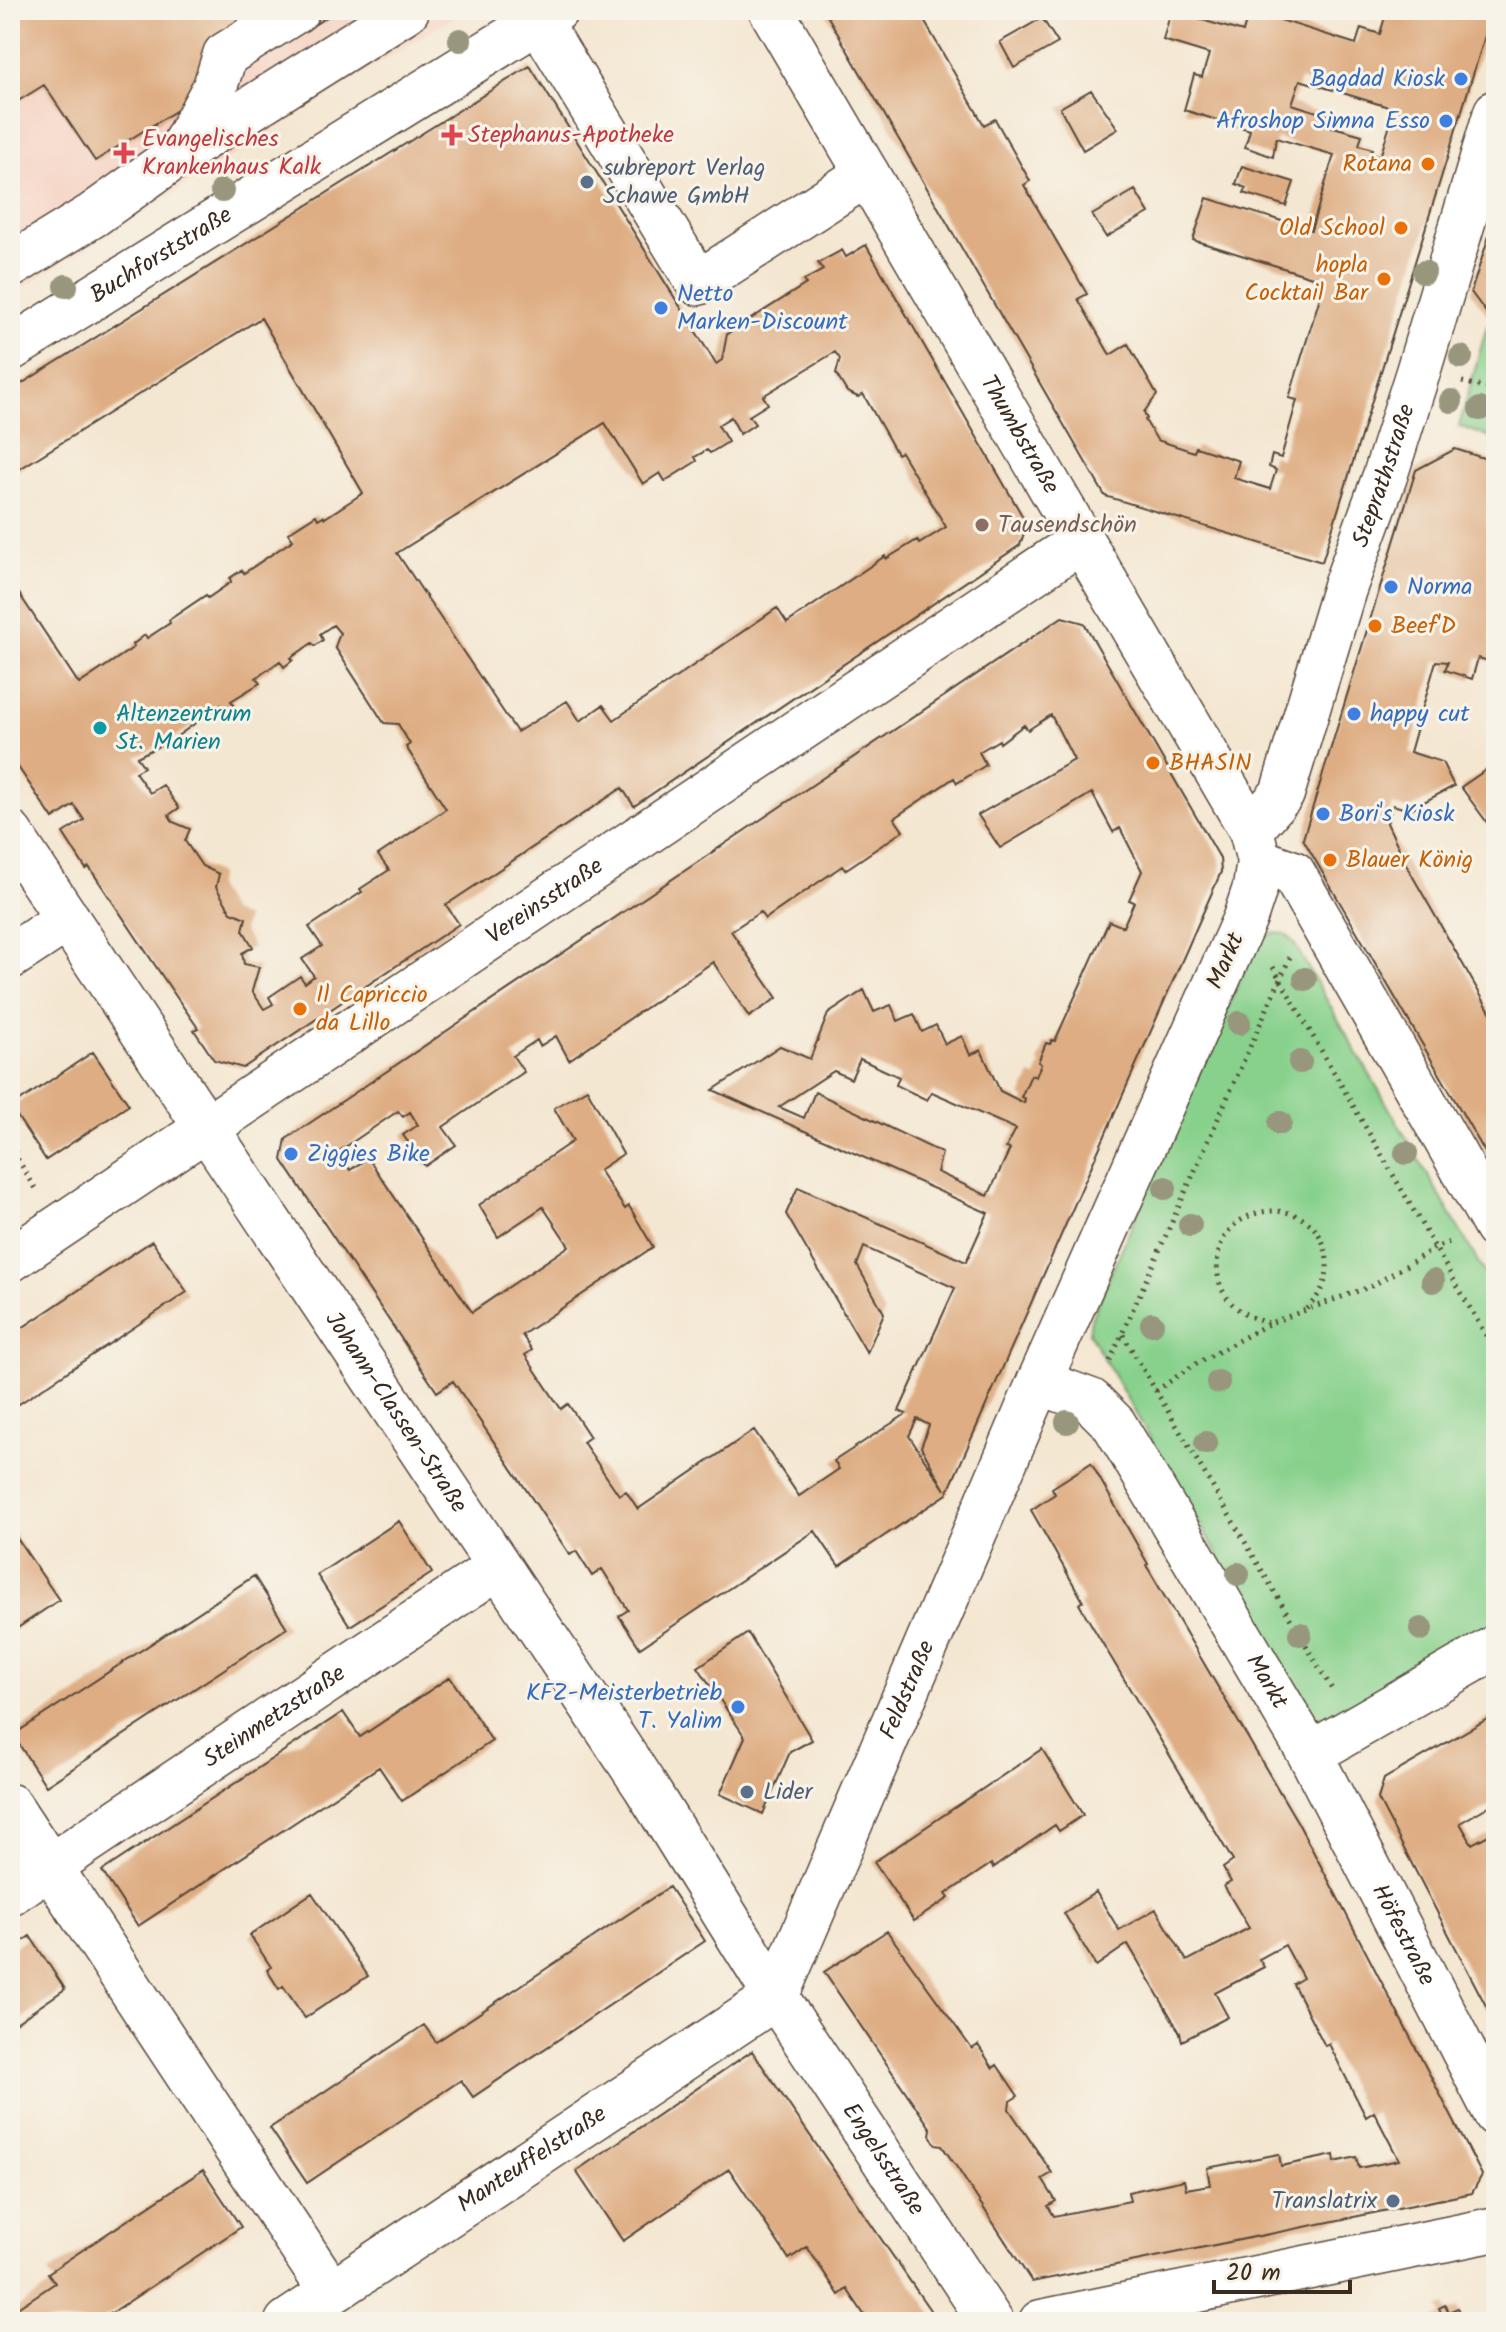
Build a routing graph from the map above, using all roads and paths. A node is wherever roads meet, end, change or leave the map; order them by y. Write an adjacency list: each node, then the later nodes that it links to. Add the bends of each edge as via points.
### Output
1 (297, 10): 6 (street, via 225,55 215,87)
2 (407, 10): 6 (street)
3 (771, 10): 7 (street, Thumbstraße)
4 (548, 15): 7 (street, via 698,283); 9 (street, Buchforststraße)
5 (1496, 112): 12 (street, Steprathstraße, via 1282,794)
6 (180, 153): 8 (street)
7 (867, 174): 10 (street, Thumbstraße)
8 (10, 266)
9 (10, 349)
10 (1081, 541): 12 (street, Thumbstraße); 19 (street, Vereinsstraße)
11 (10, 833): 15 (street, Johann-Classen-Straße)
12 (1255, 845): 13 (street, via 1293,873); 14 (street, Markt, via 1255,888)
13 (1313, 905): 17 (path); 20 (street)
14 (1245, 918): 17 (path); 28 (street, Markt)
15 (68, 919): 16 (street); 19 (street, Johann-Classen-Straße)
16 (10, 957)
17 (1280, 979): 22 (path); 26 (path)
18 (10, 1128): 21 (path, via 17,1158)
19 (209, 1128): 21 (street, Vereinsstraße); 31 (street, Johann-Classen-Straße)
20 (1496, 1225): 22 (path)
21 (60, 1227): 23 (street, Vereinsstraße)
22 (1435, 1248): 24 (path, via 1372,1286); 27 (path)
23 (10, 1260)
24 (1302, 1313): 25 (path); 25 (path, via 1319,1297 1327,1274 1326,1250 1315,1230 1297,1215 1272,1210 1248,1214 1228,1230 1217,1255 1218,1279 1228,1301 1247,1316)
25 (1270, 1323): 29 (path)
26 (1122, 1334): 29 (path); 30 (path)
27 (1496, 1353)
28 (1039, 1382): 30 (street); 38 (street, Feldstraße)
29 (1156, 1391): 30 (path); 33 (path)
30 (1102, 1412): 34 (street, Markt)
31 (498, 1567): 36 (street, Steinmetzstraße); 38 (street, Johann-Classen-Straße, via 645,1786)
32 (1496, 1647): 33 (street)
33 (1356, 1728): 34 (street)
34 (1310, 1754): 39 (street, Höfestraße)
35 (10, 1806): 36 (street)
36 (49, 1866): 37 (street, Steinmetzstraße); 41 (street)
37 (10, 1893)
38 (776, 1997): 41 (street, Manteuffelstraße); 43 (street, Engelsstraße)
39 (1496, 2114)
40 (1496, 2229): 44 (street)
41 (331, 2292): 42 (street, Manteuffelstraße)
42 (287, 2322)
43 (991, 2322)
44 (1041, 2322)

